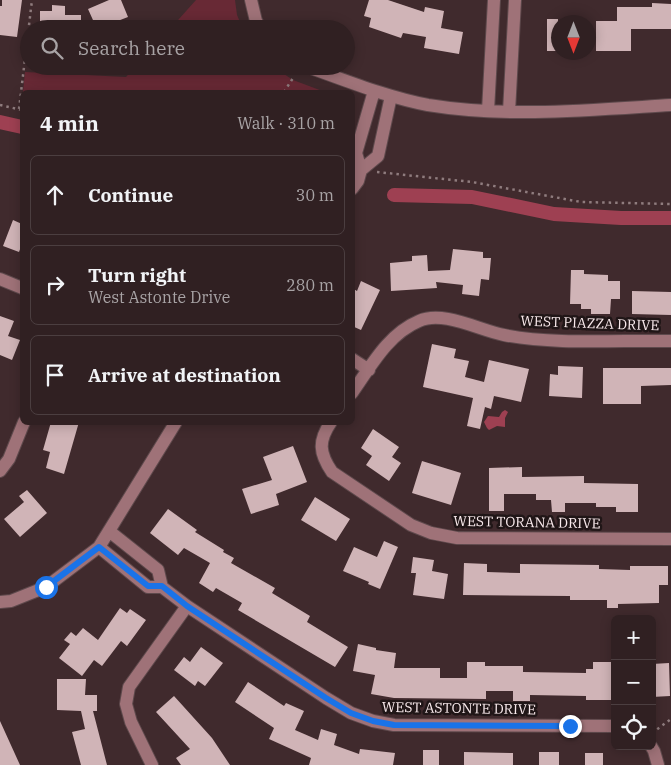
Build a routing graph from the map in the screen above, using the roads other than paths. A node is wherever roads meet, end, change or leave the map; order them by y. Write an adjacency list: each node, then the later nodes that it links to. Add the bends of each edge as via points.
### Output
1 (251, 0): 4 (street)
2 (494, 0): 9 (street)
3 (515, 0): 10 (street)
4 (256, 20)
5 (331, 75): 6 (street)
6 (374, 90): 7 (street); 11 (street, via 356,153)
7 (391, 96): 9 (street, via 429,105); 11 (street, via 378,156)
8 (671, 105): 10 (street)
9 (488, 111): 10 (street)
10 (509, 112)
11 (361, 170): 12 (street)
12 (355, 184)
13 (0, 279): 14 (street)
14 (20, 287)
15 (671, 341): 17 (street, WEST PIAZZA DRIVE, via 554,340 503,335 450,319 420,320 389,341)
16 (355, 360): 17 (street)
17 (369, 370): 18 (street)
18 (355, 388)
19 (23, 425): 22 (street, via 9,459)
20 (174, 425): 23 (street)
21 (329, 425): 24 (street, WEST TORANA DRIVE, via 324,433 322,452 332,472 411,525 431,534 457,538)
22 (0, 471)
23 (109, 531): 25 (street); 26 (street, WEST ASTONTE DRIVE, via 158,570)
24 (671, 539)
25 (99, 547): 26 (street, WEST ASTONTE DRIVE, via 148,586); 27 (street, via 46,587)
26 (162, 586): 28 (street, WEST ASTONTE DRIVE)
27 (0, 602)
28 (187, 606): 29 (street, WEST ASTONTE DRIVE, via 326,698 373,721 394,725); 31 (street, via 129,687 126,704 131,722)
29 (611, 726)
30 (653, 750): 32 (street)
31 (152, 765)
32 (658, 765)

